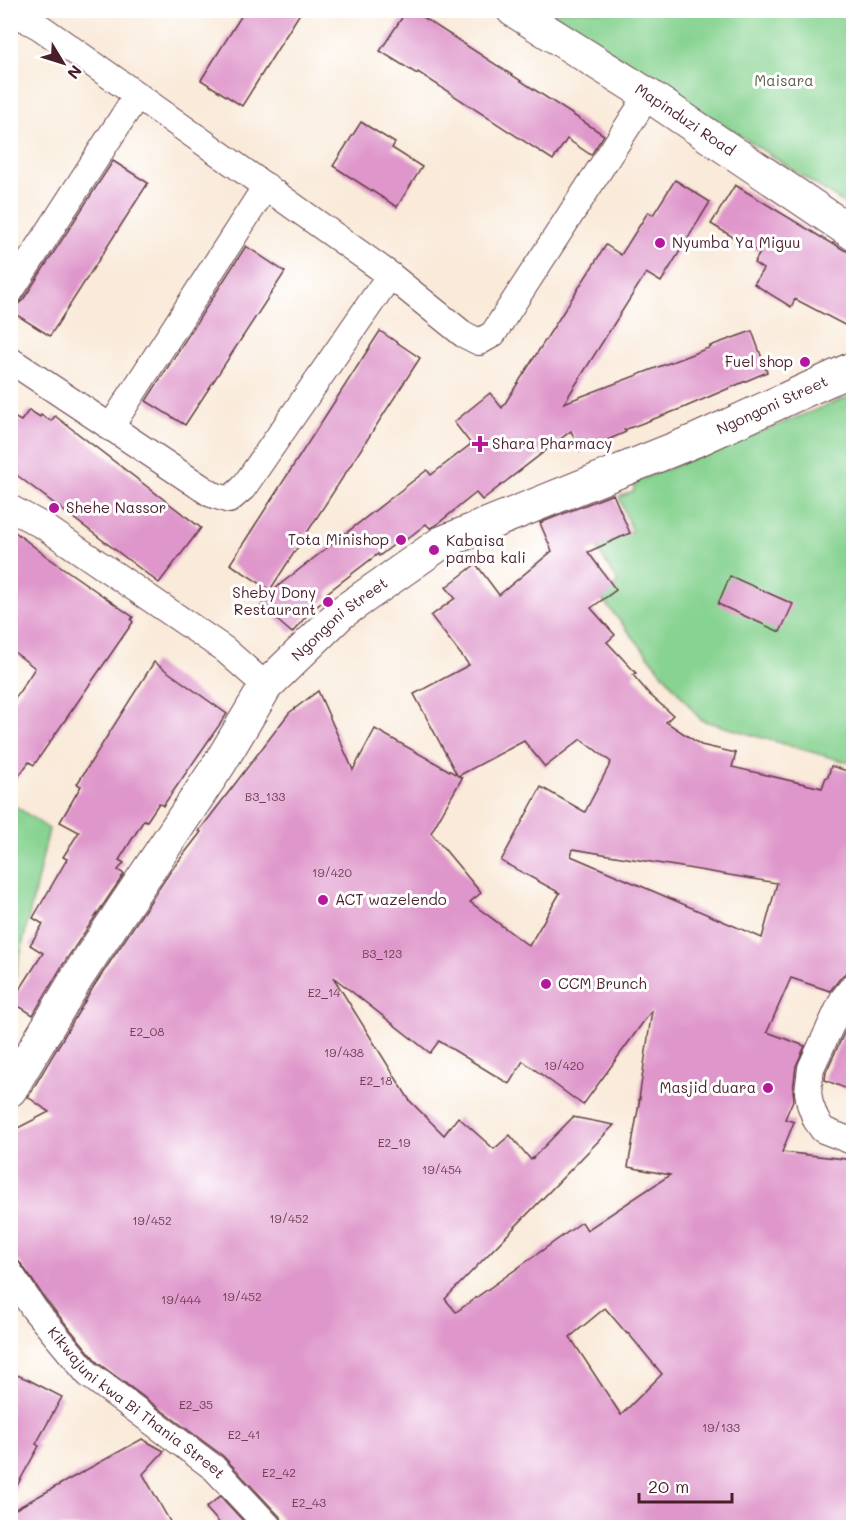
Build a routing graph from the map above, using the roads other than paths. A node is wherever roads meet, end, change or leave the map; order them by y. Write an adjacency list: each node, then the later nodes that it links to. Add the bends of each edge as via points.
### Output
1 (10, 10): 3 (street)
2 (513, 10): 4 (street, Mapinduzi Road)
3 (137, 95): 5 (street); 8 (street)
4 (648, 95): 6 (street, Mapinduzi Road); 7 (street, via 493,334 478,342 463,334)
5 (266, 186): 7 (street); 11 (street)
6 (854, 234)
7 (390, 275): 11 (street, via 243,488 229,500 211,494)
8 (10, 292)
9 (10, 360): 11 (street)
10 (854, 368): 13 (street, Ngongoni Street, via 699,439 441,543 341,613)
11 (110, 428)
12 (10, 508): 13 (street, via 45,527 224,649)
13 (266, 686): 15 (street, Ngongoni Street, via 220,763 78,976)
14 (854, 985): 16 (street, via 843,999 811,1068 808,1092 823,1130)
15 (10, 1090)
16 (854, 1142)
17 (10, 1273): 18 (street, Kikwajuni kwa Bi Thania Street, via 34,1309 88,1374 214,1468)
18 (270, 1527)

